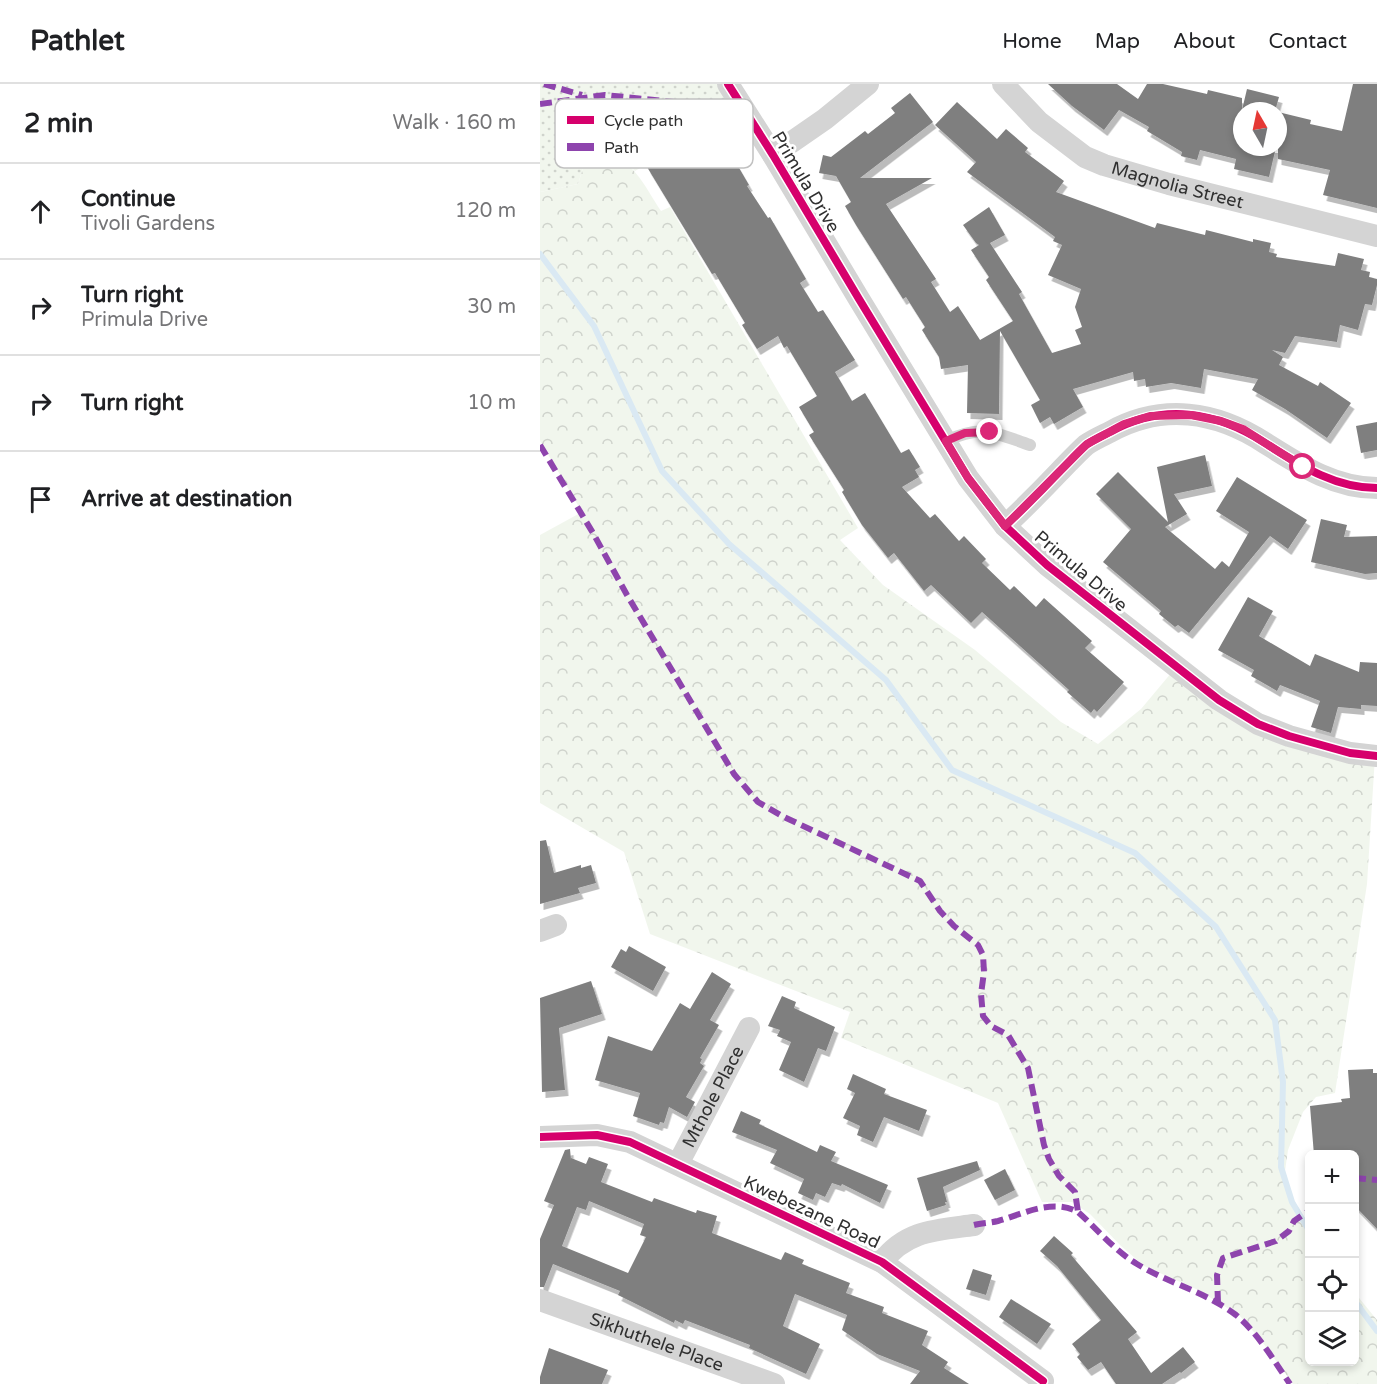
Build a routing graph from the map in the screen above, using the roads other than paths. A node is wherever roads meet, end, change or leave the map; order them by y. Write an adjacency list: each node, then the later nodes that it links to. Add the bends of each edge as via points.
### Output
1 (728, 84): 4 (street, Primula Drive)
2 (867, 84): 6 (street)
3 (1003, 84): 7 (street, Magnolia Street, via 1040,122 1085,158 1169,184)
4 (738, 99)
5 (753, 123): 6 (street, Primula Drive)
6 (773, 154): 8 (street, Primula Drive)
7 (1377, 236)
8 (946, 441): 9 (lane, via 980,431); 11 (street, Primula Drive, via 968,478)
9 (1030, 445)
10 (1377, 488): 11 (street, via 1339,483 1303,467 1243,429 1221,421 1164,414 1124,424 1087,444)
11 (1005, 526): 12 (street, Primula Drive, via 1047,565 1219,700 1258,724 1289,736 1350,753)
12 (1377, 756)
13 (749, 1028): 15 (street, Mthole Place)
14 (540, 1137): 15 (street, Kwebezane Road, via 613,1138)
15 (678, 1164): 17 (street, Kwebezane Road)
16 (974, 1225): 17 (street, via 925,1231 891,1250)
17 (882, 1262): 19 (street, Kwebezane Road)
18 (540, 1300): 20 (street, Sikhuthele Place)
19 (1043, 1381)
20 (774, 1384)

